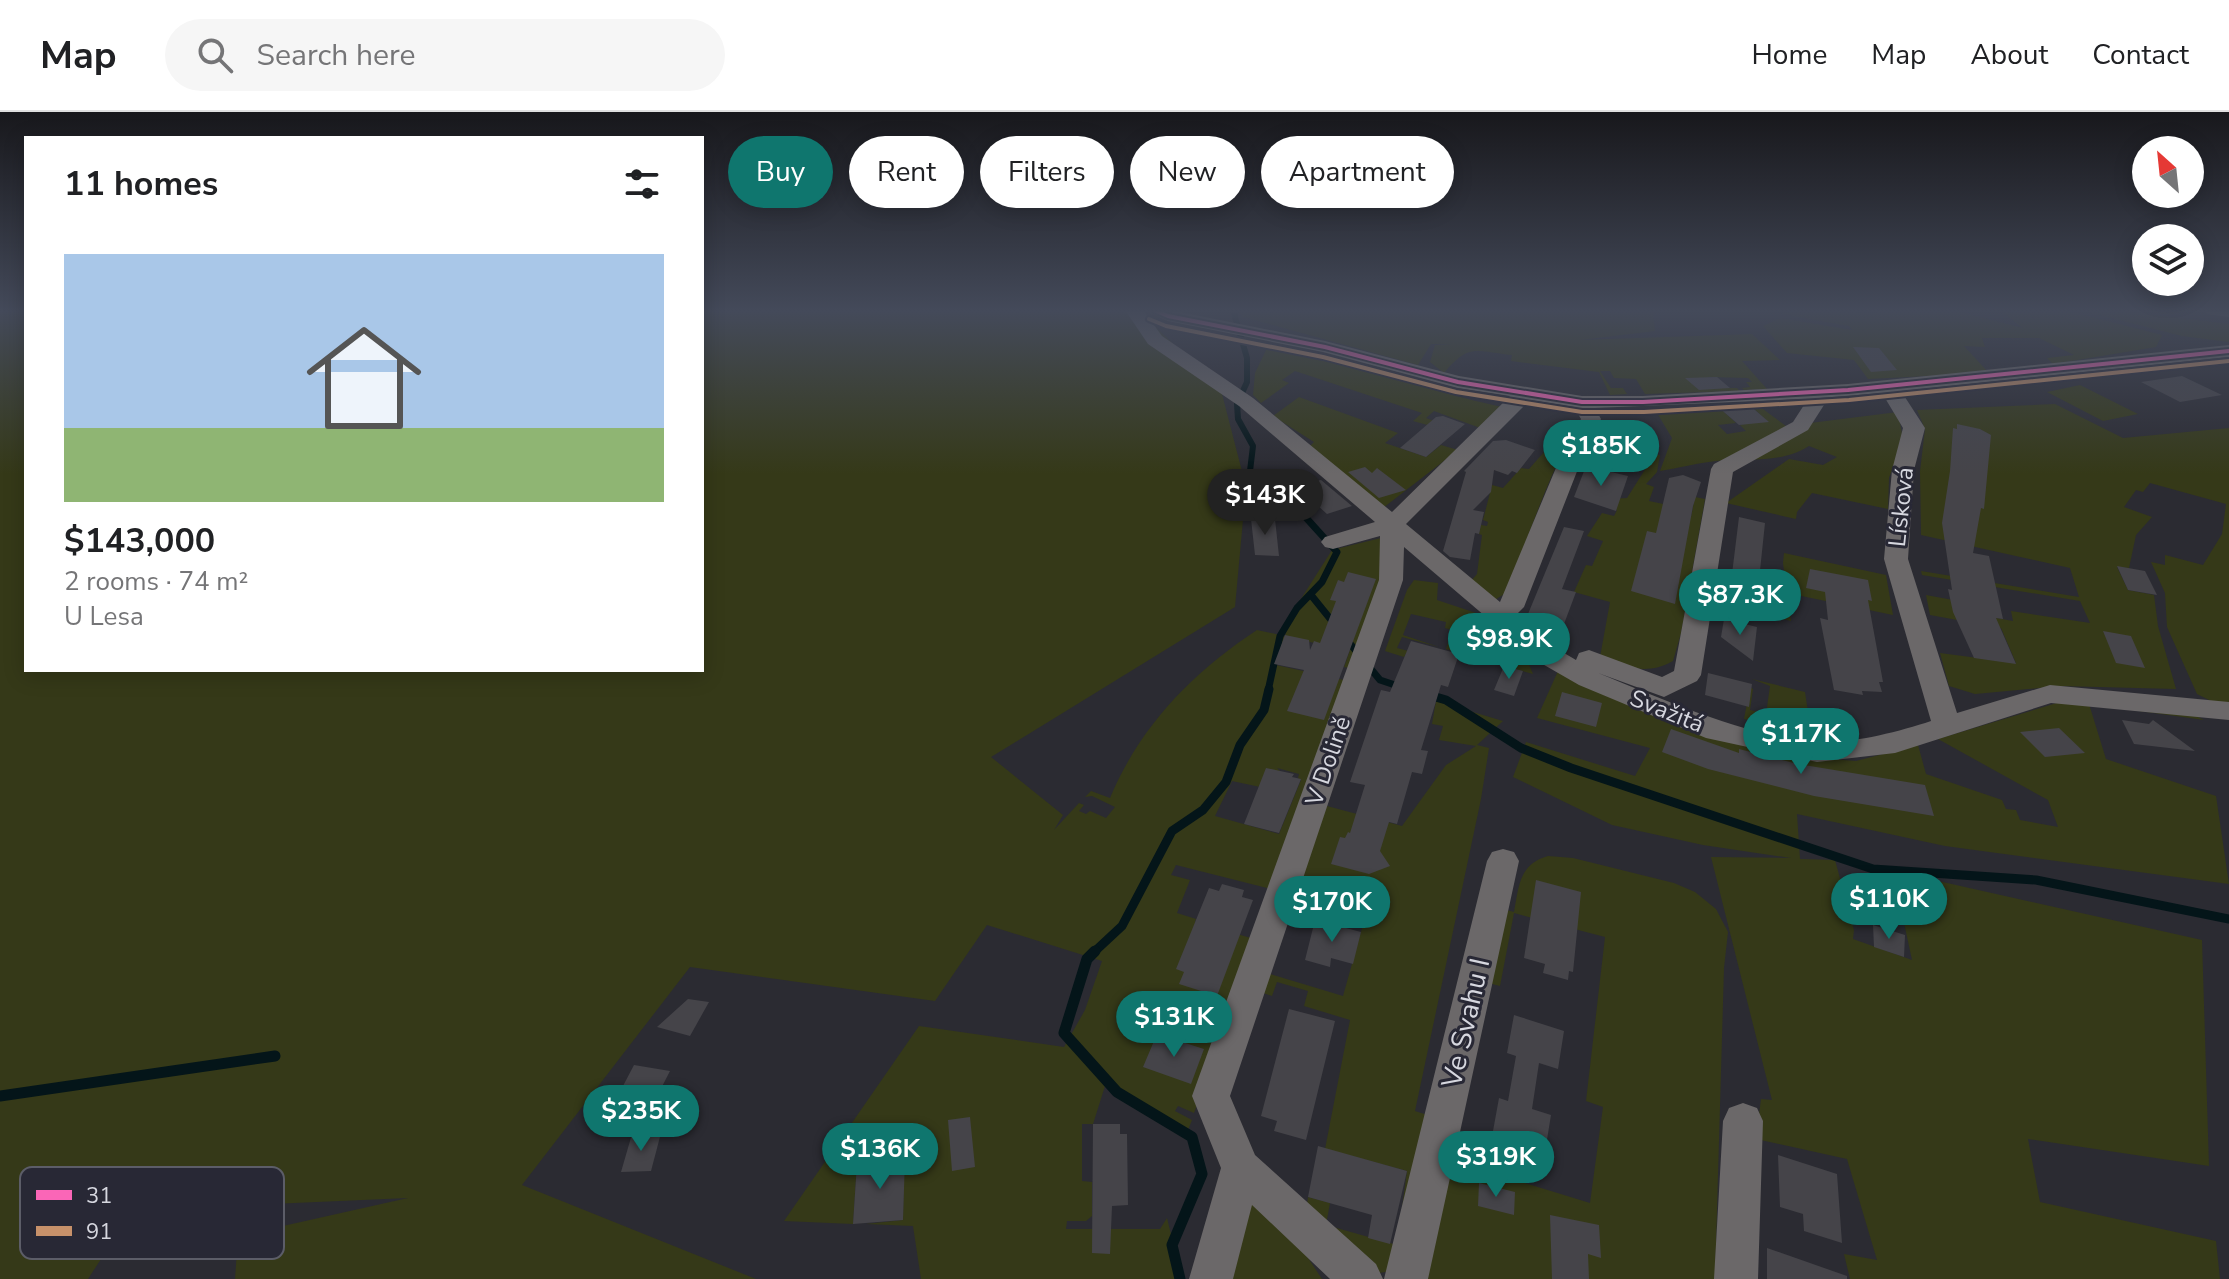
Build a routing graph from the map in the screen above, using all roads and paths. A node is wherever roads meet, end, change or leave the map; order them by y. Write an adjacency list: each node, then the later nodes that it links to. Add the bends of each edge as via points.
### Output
1 (1192, 364): 8 (street, Svažitá, via 1242,398)
2 (1391, 364): 6 (street)
3 (2098, 364): 4 (street)
4 (1888, 386): 5 (street); 13 (street, Lísková, via 1914,428 1903,470 1896,559)
5 (1806, 392): 7 (street); 11 (street, via 1814,405 1801,426 1722,469 1687,675 1664,688 1574,653)
6 (1524, 394): 7 (street); 8 (street)
7 (1582, 402): 10 (street, via 1591,419 1511,607)
8 (1392, 525): 9 (street); 10 (street, Svažitá); 16 (street, V Dolině, via 1391,580 1211,1096)
9 (1333, 542)
10 (1500, 615): 11 (street, Svažitá)
11 (1549, 656): 13 (street, Svažitá, via 1589,679 1716,731 1817,752 1895,743)
12 (2229, 711): 13 (street, Svažitá, via 2050,694)
13 (1947, 726)
14 (1503, 861): 19 (street, Ve Svahu I)
15 (1743, 1121): 20 (street)
16 (1241, 1168): 17 (street); 18 (street)
17 (1211, 1279)
18 (1361, 1279)
19 (1406, 1279)
20 (1736, 1279)

